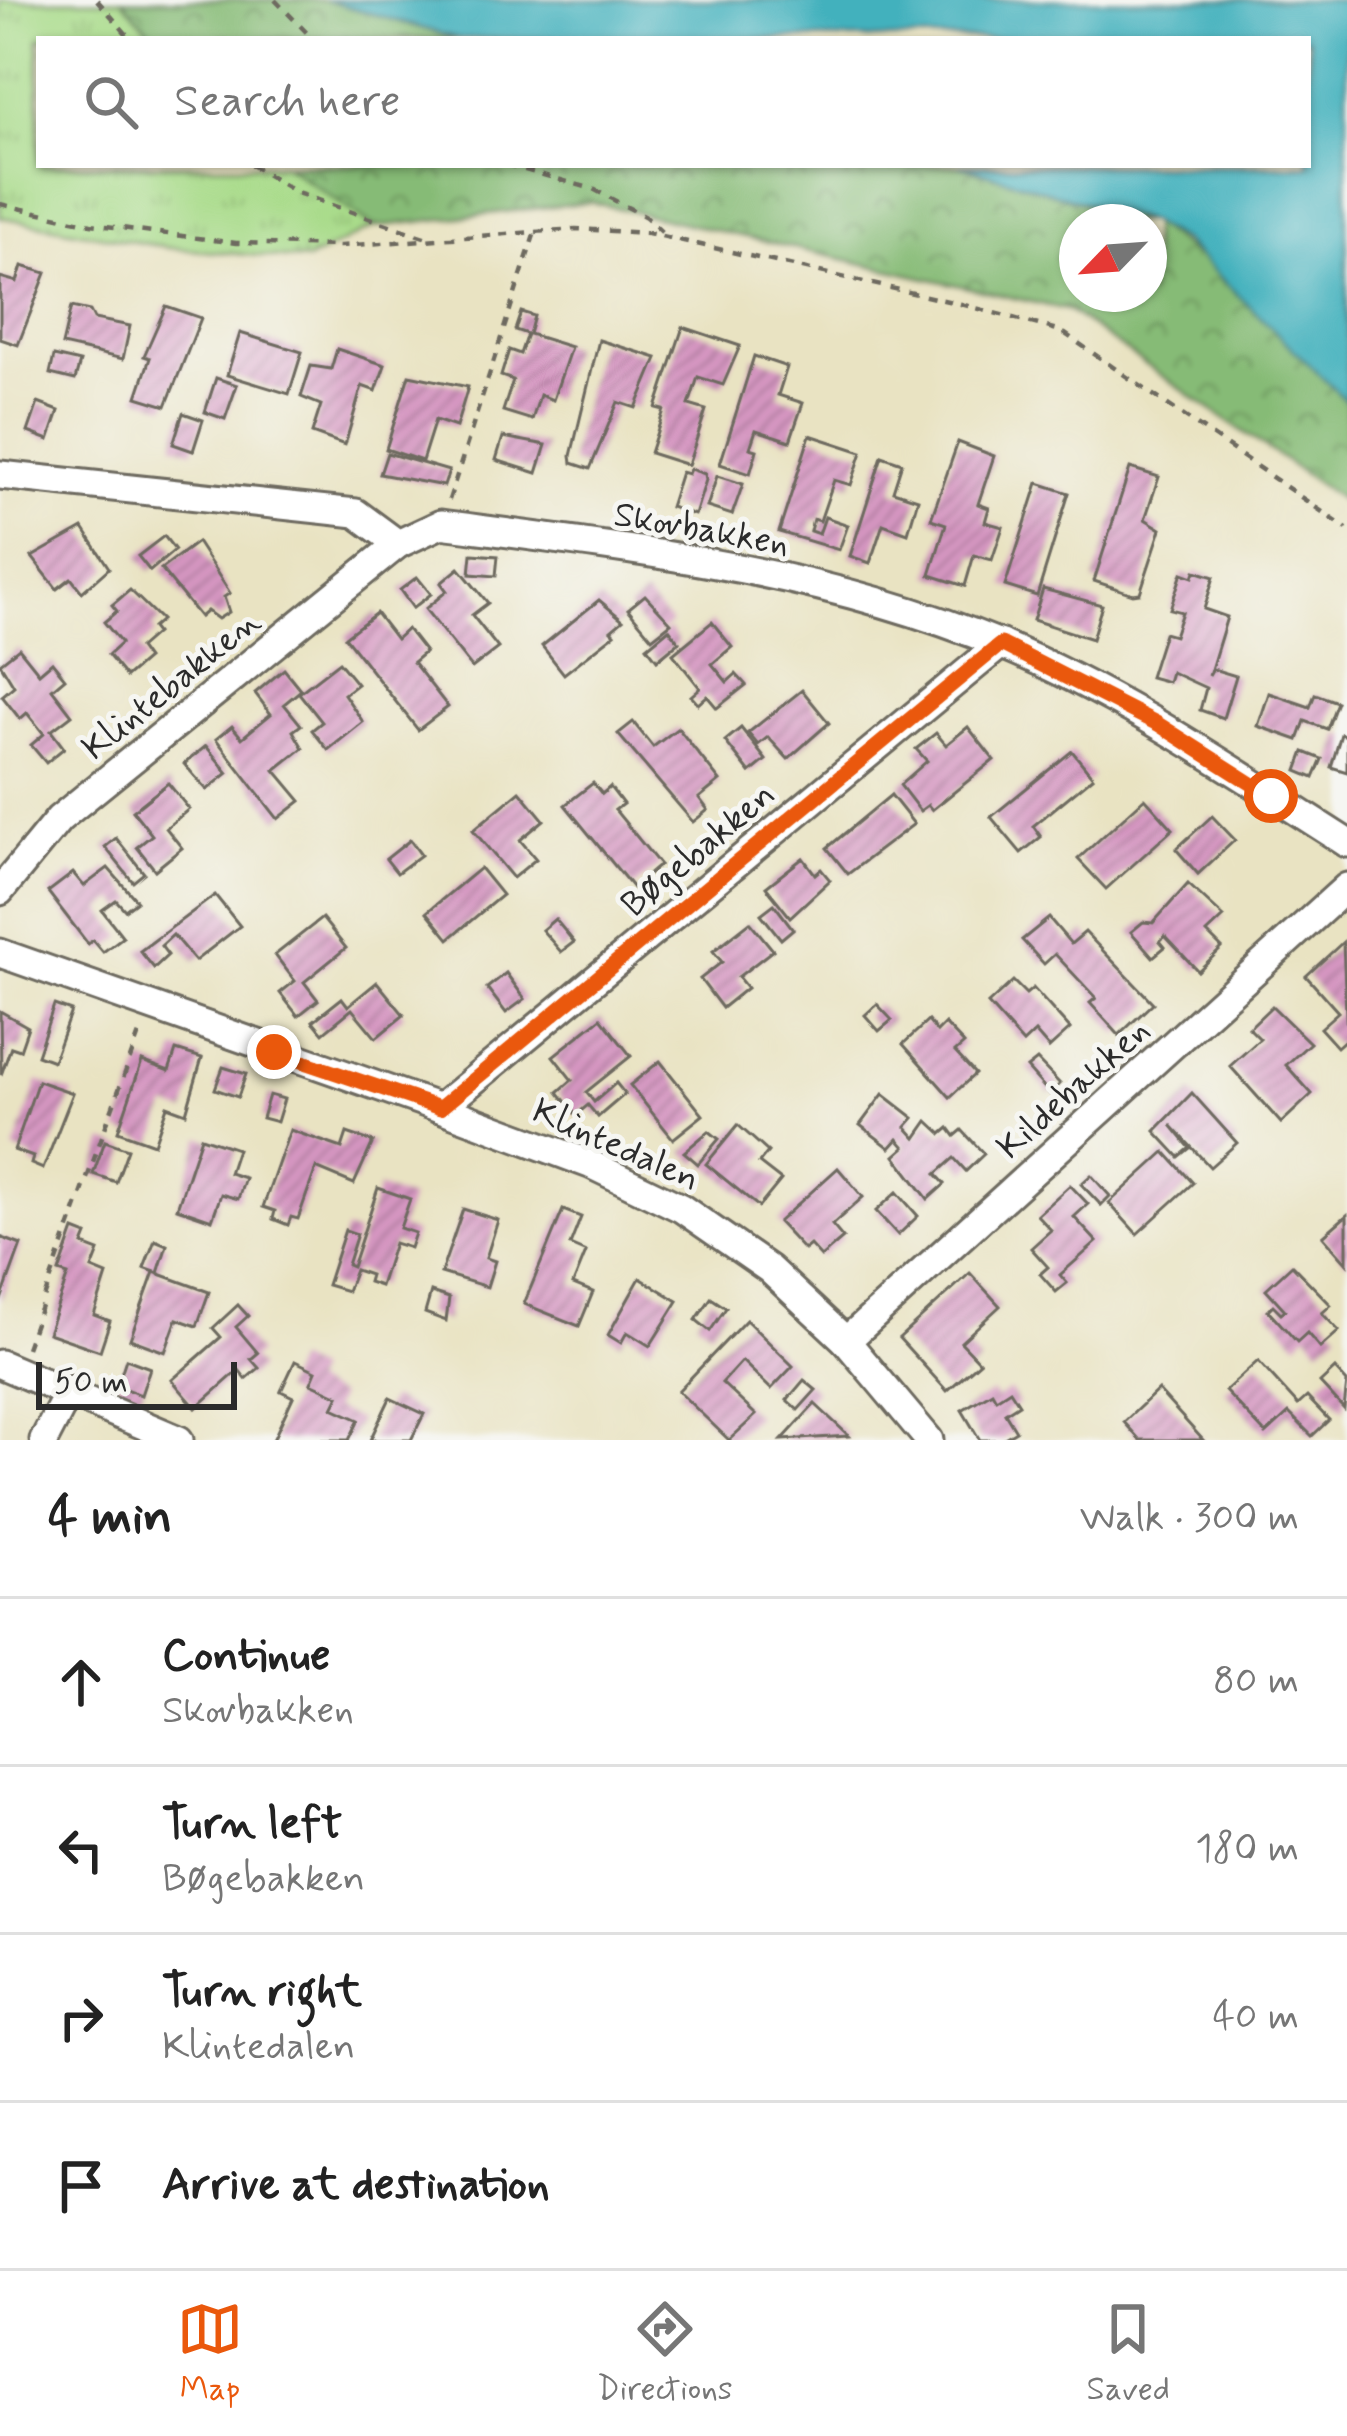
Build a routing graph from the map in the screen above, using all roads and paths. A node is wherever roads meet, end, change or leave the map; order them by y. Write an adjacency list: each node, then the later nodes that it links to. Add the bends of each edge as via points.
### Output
1 (97, 0): 3 (path)
2 (275, 0): 4 (path)
3 (128, 36)
4 (310, 36)
5 (256, 168): 10 (path, via 297,193)
6 (518, 168): 9 (path, via 593,189)
7 (0, 204): 10 (path, via 236,243)
8 (535, 232): 9 (path); 10 (path); 12 (path)
9 (668, 238): 13 (path, via 1060,332)
10 (432, 240)
11 (0, 475): 14 (street, via 356,513)
12 (441, 524): 14 (street); 15 (street, Skovbakken, via 721,561 844,590)
13 (1347, 529)
14 (398, 544): 18 (street, Klintebakken, via 59,819)
15 (1001, 644): 16 (street, Skovbakken, via 1158,724); 21 (street, Bøgebakken)
16 (1347, 843)
17 (1347, 887): 22 (street, Kildebakken)
18 (0, 891)
19 (0, 953): 20 (street, Klintedalen)
20 (149, 1006): 21 (street, Klintedalen); 23 (path)
21 (440, 1108): 22 (street, Klintedalen, via 681,1208 769,1269)
22 (846, 1340): 27 (street, Klintedalen)
23 (9, 1367): 24 (street)
24 (70, 1390): 25 (street); 26 (street)
25 (44, 1440)
26 (178, 1440)
27 (929, 1440)

